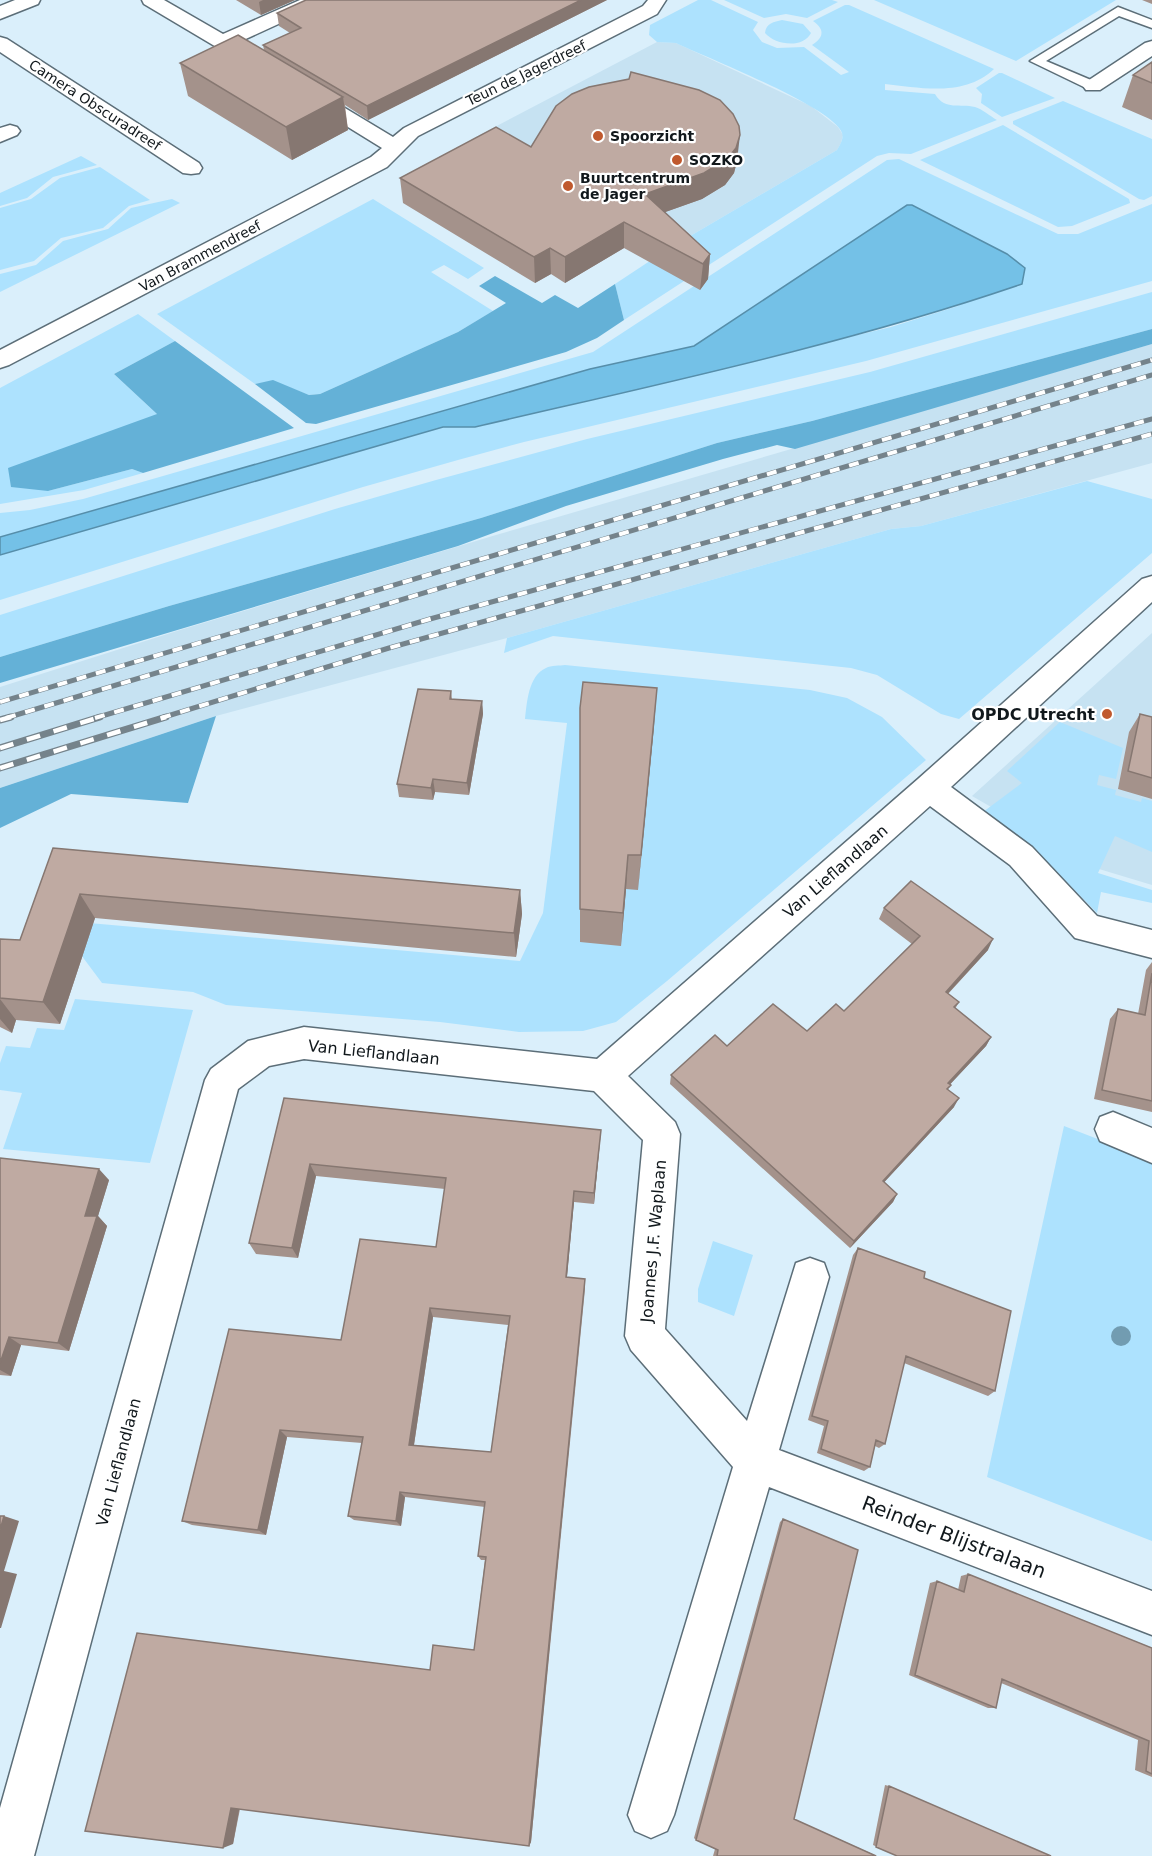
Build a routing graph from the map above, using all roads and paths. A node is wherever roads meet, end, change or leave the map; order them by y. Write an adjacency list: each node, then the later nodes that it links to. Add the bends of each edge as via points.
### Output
1 (31, 0): 5 (street)
2 (151, 0): 7 (street)
3 (315, 0): 7 (street)
4 (657, 0): 13 (street, Teun de Jagerdreef, via 650,10 411,132)
5 (0, 13)
6 (1152, 24): 11 (lane, via 1118,11 1036,62)
7 (222, 42): 10 (street)
8 (0, 43): 14 (street, Camera Obscuradreef)
9 (1152, 47): 11 (street)
10 (278, 76)
11 (1093, 86)
12 (296, 87): 13 (street)
13 (396, 148): 15 (street, Van Brammendreef, via 369,167)
14 (191, 168)
15 (0, 360)
16 (1152, 586): 17 (street, Van Lieflandlaan)
17 (929, 788): 18 (street, via 1021,856 1087,928); 19 (street, Van Lieflandlaan)
18 (1152, 944)
19 (603, 1076): 23 (street, Joannes J.F. Waplaan, via 662,1134 645,1336); 26 (street, Van Lieflandlaan, via 304,1044 260,1052 223,1080)
20 (1113, 1129): 21 (street)
21 (1152, 1146)
22 (810, 1277): 23 (street)
23 (756, 1462): 24 (street, Reinder Blijstralaan); 25 (street)
24 (1152, 1613)
25 (651, 1815)
26 (10, 1856)

